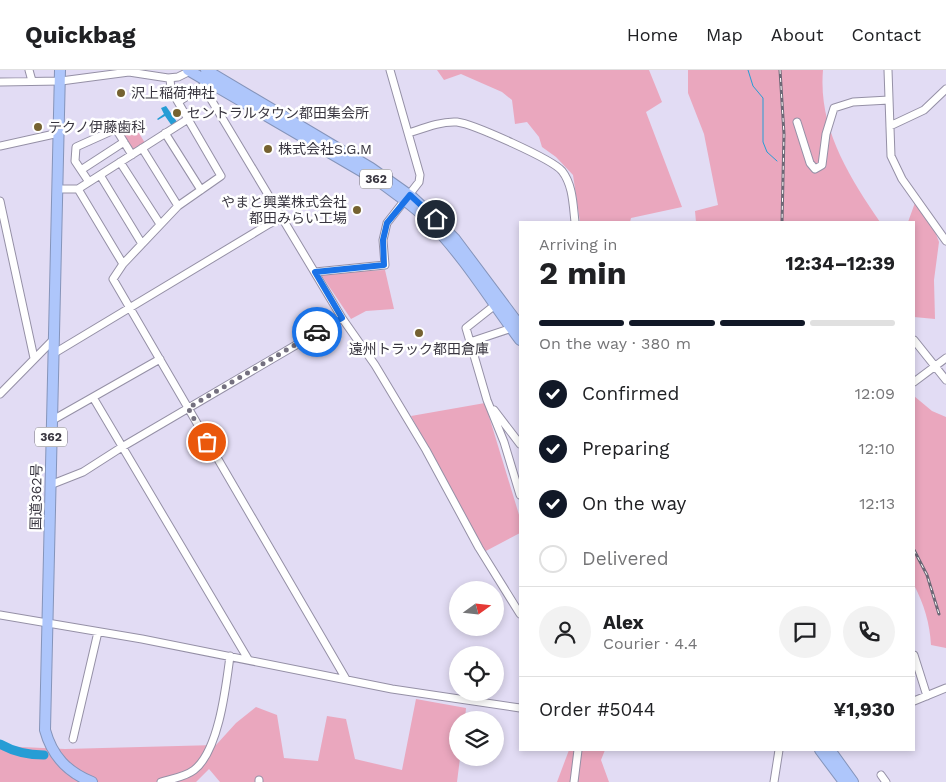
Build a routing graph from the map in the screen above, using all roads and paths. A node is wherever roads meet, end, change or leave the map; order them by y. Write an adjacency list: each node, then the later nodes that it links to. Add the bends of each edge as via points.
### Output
1 (29, 70): 8 (street)
2 (60, 70): 9 (highway, 国道362号 / 362)
3 (206, 70): 31 (highway, 362, via 371,168)
4 (390, 70): 18 (street)
5 (888, 70): 12 (street)
6 (189, 71): 7 (street); 31 (highway, 362)
7 (170, 78): 9 (street, via 129,72); 13 (street, via 171,90)
8 (32, 81): 9 (street); 10 (street)
9 (60, 81): 17 (highway, 国道362号 / 362)
10 (0, 82)
11 (946, 89): 16 (street, via 924,110)
12 (889, 100): 15 (street, via 853,102 834,108 822,165 815,169 810,164); 16 (street)
13 (178, 102): 14 (street); 34 (street, via 203,86)
14 (188, 119): 19 (street); 30 (street, via 221,176)
15 (797, 122)
16 (890, 126): 37 (street, via 891,156 895,167)
17 (59, 133): 21 (street); 28 (highway, 国道362号 / 362)
18 (409, 133): 31 (street, via 420,175); 35 (street, via 441,124 464,124 549,161 561,170 569,183)
19 (165, 134): 22 (street); 30 (street)
20 (124, 142): 23 (street); 25 (street); 25 (street, via 116,129 76,147 75,161)
21 (0, 146)
22 (142, 148): 23 (street); 33 (street)
23 (132, 154): 24 (street)
24 (120, 162): 26 (street); 36 (street)
25 (81, 170): 27 (street)
26 (100, 175): 27 (street); 38 (street)
27 (89, 182): 29 (street)
28 (58, 189): 29 (street); 45 (highway, 国道362号 / 362)
29 (78, 189): 39 (street)
30 (201, 190): 33 (street)
31 (408, 198): 40 (street, via 390,218 384,234 384,265); 41 (highway, 362, via 463,260); 44 (highway, 362, via 455,239)
32 (0, 201): 49 (street)
33 (178, 206): 36 (street)
34 (282, 218): 40 (street); 42 (street)
35 (575, 221)
36 (160, 224): 38 (street)
37 (946, 241)
38 (142, 244): 39 (street)
39 (123, 264): 42 (street, via 113,279)
40 (315, 272): 43 (street)
41 (495, 305): 44 (highway, 362); 47 (street, via 467,326)
42 (130, 308): 48 (street); 51 (street)
43 (342, 318): 58 (street); 64 (street, via 426,450 479,548)
44 (516, 327): 47 (street)
45 (54, 339): 48 (highway, 国道362号 / 362); 49 (street)
46 (915, 341): 52 (street)
47 (470, 342): 57 (street)
48 (53, 354): 59 (highway, 国道362号 / 362)
49 (34, 358): 55 (street)
50 (946, 358): 52 (street)
51 (160, 359): 56 (street); 58 (street)
52 (935, 366): 53 (street); 54 (street)
53 (946, 380)
54 (915, 381)
55 (0, 394)
56 (94, 399): 59 (street); 61 (street)
57 (488, 402): 60 (street); 63 (street)
58 (188, 408): 61 (street); 71 (street)
59 (51, 421): 62 (highway, 国道362号 / 362)
60 (519, 443)
61 (122, 447): 62 (street, via 83,472); 70 (street)
62 (50, 486): 66 (highway, 国道362号 / 362)
63 (519, 492)
64 (519, 612)
65 (0, 615): 66 (street)
66 (46, 622): 67 (street); 82 (highway, 国道362号 / 362, via 44,710 48,742 66,768)
67 (98, 632): 68 (street, via 143,636); 76 (street)
68 (230, 656): 70 (street); 83 (street, via 222,705 205,757 192,771)
69 (915, 658): 73 (street)
70 (248, 659): 71 (street)
71 (346, 679): 75 (street)
72 (946, 688): 73 (street)
73 (927, 696): 74 (street)
74 (915, 701)
75 (519, 708)
76 (73, 739)
77 (578, 751): 84 (street)
78 (779, 751): 85 (street)
79 (821, 751): 86 (highway)
80 (831, 751): 87 (highway)
81 (881, 775): 88 (street)
82 (92, 782)
83 (161, 782)
84 (574, 782)
85 (774, 782)
86 (844, 782)
87 (853, 782)
88 (886, 782)

